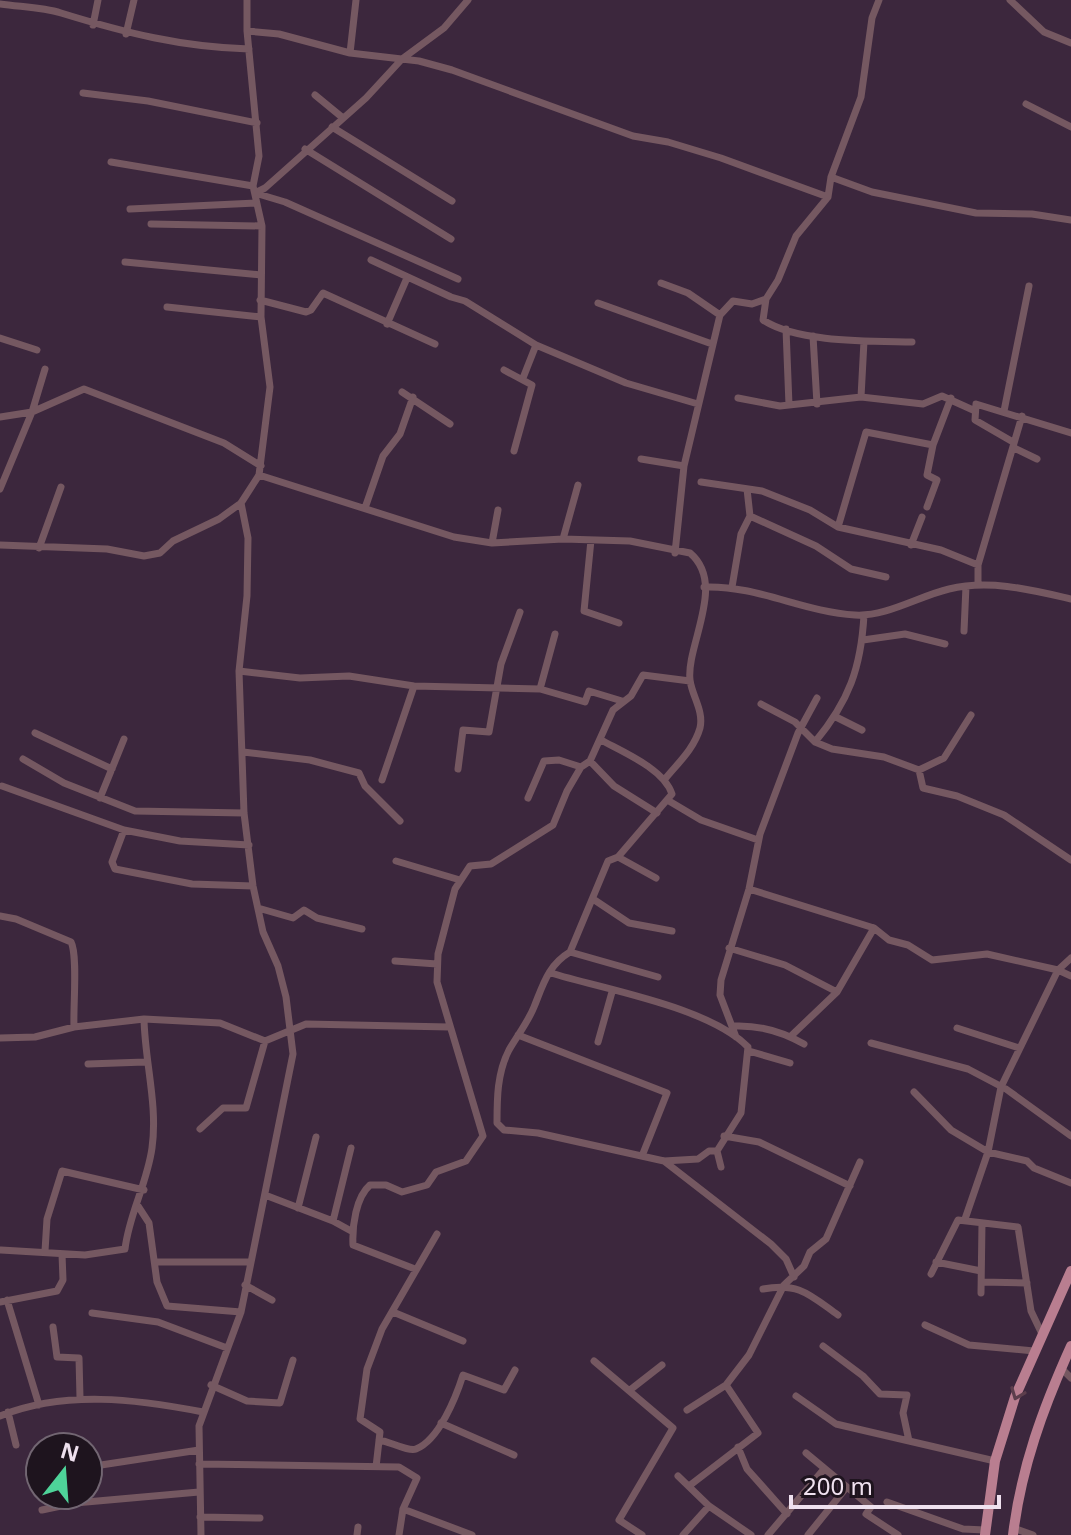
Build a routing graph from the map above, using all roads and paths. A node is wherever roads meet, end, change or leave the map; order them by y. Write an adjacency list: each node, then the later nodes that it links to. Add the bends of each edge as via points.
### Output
1 (98, 0): 9 (street)
2 (134, 0): 11 (street)
3 (247, 0): 10 (street)
4 (356, 0): 14 (street)
5 (468, 0): 15 (street, via 444,28)
6 (879, 0): 25 (street, via 861,97)
7 (1010, 0): 12 (street, via 1044,32)
8 (0, 4): 9 (street, via 61,13)
9 (93, 25): 11 (street)
10 (247, 31): 13 (street); 14 (street)
11 (126, 34): 13 (street, via 202,48)
12 (1071, 43)
13 (249, 49): 20 (street)
14 (350, 53): 15 (street)
15 (402, 59): 19 (street); 27 (street, via 452,70 633,136 721,158)
16 (83, 93): 20 (street)
17 (315, 95): 19 (street)
18 (1026, 104): 22 (street)
19 (343, 118): 21 (street)
20 (257, 123): 26 (street)
21 (332, 127): 23 (street); 28 (street)
22 (1071, 127)
23 (305, 149): 26 (street, via 265,188); 34 (street)
24 (111, 162): 26 (street)
25 (831, 177): 27 (street); 31 (street, via 872,192 976,213)
26 (254, 190): 29 (street); 39 (street)
27 (828, 197): 42 (street, via 792,243)
28 (452, 201)
29 (256, 203): 30 (street); 33 (street)
30 (130, 209)
31 (1071, 220)
32 (151, 224): 33 (street)
33 (262, 226): 37 (street)
34 (451, 239)
35 (371, 260): 38 (street)
36 (125, 262): 37 (street)
37 (261, 275): 43 (street)
38 (407, 278): 48 (street); 56 (street, via 459,297)
39 (458, 279)
40 (661, 283): 46 (street, via 688,293)
41 (1029, 286): 70 (street)
42 (766, 299): 46 (street, via 752,304 733,301); 49 (street, via 763,320)
43 (260, 300): 47 (street); 48 (street, via 306,312 323,293)
44 (598, 303): 55 (street)
45 (167, 307): 47 (street)
46 (720, 315): 55 (street)
47 (261, 317): 81 (street, via 270,387)
48 (387, 324): 54 (street)
49 (786, 329): 50 (street); 68 (street)
50 (813, 336): 52 (street); 67 (street)
51 (0, 338): 57 (street)
52 (864, 341): 53 (street); 63 (street)
53 (912, 342)
54 (435, 344)
55 (712, 344): 66 (street)
56 (536, 345): 60 (street); 66 (street, via 626,383)
57 (37, 350)
58 (45, 369): 71 (street)
59 (504, 370): 60 (street)
60 (523, 378): 78 (street, via 532,385)
61 (402, 392): 62 (street)
62 (413, 397): 74 (street); 91 (street, via 400,434 383,456)
63 (861, 397): 65 (street, via 923,404); 67 (street)
64 (738, 398): 68 (street)
65 (951, 398): 69 (street); 76 (street)
66 (698, 404): 82 (street)
67 (817, 404): 68 (street)
68 (789, 405)
69 (973, 410): 70 (street, via 977,404); 77 (street, via 975,420)
70 (1004, 411): 72 (street)
71 (32, 412): 73 (street); 81 (street, via 84,389 224,443); 87 (street)
72 (1022, 416): 75 (street); 77 (street)
73 (0, 417)
74 (450, 424)
75 (1071, 433)
76 (933, 445): 90 (street, via 927,475 937,480); 95 (street, via 866,432)
77 (1013, 445): 80 (street); 103 (street)
78 (514, 451)
79 (641, 459): 82 (street)
80 (1037, 459)
81 (261, 466): 83 (street)
82 (684, 466): 102 (street)
83 (259, 475): 89 (street); 91 (street)
84 (701, 482): 88 (street)
85 (578, 485): 96 (street)
86 (61, 487): 101 (street)
87 (0, 489)
88 (747, 489): 93 (street); 95 (street, via 810,510)
89 (241, 503): 101 (street, via 160,553); 117 (street, via 248,538)
90 (927, 507)
91 (365, 508): 98 (street, via 454,537)
92 (498, 510): 98 (street)
93 (750, 516): 104 (street, via 816,546 851,569); 108 (street, via 741,534)
94 (922, 517): 100 (street)
95 (838, 527): 100 (street)
96 (563, 539): 97 (street); 98 (street)
97 (591, 540): 102 (street, via 630,541); 112 (street, via 584,611)
98 (492, 543)
99 (0, 545): 101 (street)
100 (911, 545): 103 (street)
101 (39, 548)
102 (675, 553): 107 (street, via 695,558)
103 (978, 565): 105 (street)
104 (886, 577)
105 (978, 585): 106 (street); 109 (street)
106 (966, 586): 111 (street); 113 (street)
107 (704, 587): 108 (street); 118 (street)
108 (732, 587): 111 (street)
109 (1071, 599)
110 (520, 612): 120 (street, via 501,664)
111 (864, 615): 115 (street)
112 (619, 623)
113 (964, 631)
114 (555, 634): 121 (street)
115 (863, 640): 116 (street, via 905,634); 126 (street, via 851,690)
116 (945, 644)
117 (239, 671): 119 (street, via 300,678 349,676); 133 (street)
118 (690, 681): 123 (street, via 646,673); 140 (street, via 701,723 695,743)
119 (414, 686): 120 (street); 141 (street)
120 (499, 688): 121 (street); 138 (street, via 489,732 463,730)
121 (540, 689): 123 (street, via 585,702 589,691)
122 (817, 698): 127 (street)
123 (622, 701): 131 (street)
124 (761, 704): 127 (street)
125 (971, 715): 139 (street, via 944,758)
126 (836, 717): 128 (street); 132 (street)
127 (801, 728): 132 (street); 150 (street)
128 (862, 730)
129 (35, 733): 137 (street)
130 (124, 739): 137 (street)
131 (601, 740): 135 (street); 140 (street)
132 (815, 742): 139 (street)
133 (243, 752): 146 (street); 148 (street, via 310,760 359,773)
134 (23, 759): 143 (street)
135 (590, 761): 136 (street); 147 (street, via 614,786)
136 (581, 767): 144 (street, via 544,761); 156 (street, via 553,825 491,864 470,866)
137 (112, 769): 143 (street)
138 (458, 769)
139 (919, 770): 153 (street, via 923,788 1004,815)
140 (665, 779): 145 (street, via 672,794)
141 (382, 780)
142 (2, 786): 149 (street)
143 (100, 798): 146 (street, via 135,811)
144 (528, 798)
145 (669, 801): 147 (street); 150 (street, via 701,820)
146 (244, 813): 151 (street)
147 (657, 813): 152 (street)
148 (400, 821)
149 (124, 830): 151 (street, via 180,841); 157 (street, via 112,862 115,869 192,884)
150 (758, 840): 158 (street)
151 (249, 845): 157 (street)
152 (618, 857): 155 (street); 159 (street, via 608,861)
153 (1071, 860)
154 (396, 861): 156 (street)
155 (656, 878)
156 (460, 880): 169 (street)
157 (253, 886): 160 (street)
158 (749, 889): 162 (street); 165 (street)
159 (593, 899): 164 (street, via 629,923); 166 (street)
160 (258, 908): 163 (street, via 293,918 304,910); 181 (street, via 278,966)
161 (0, 916): 178 (street, via 71,942 76,951)
162 (874, 928): 170 (street, via 932,960 987,954); 175 (street)
163 (362, 929)
164 (672, 931)
165 (729, 948): 175 (street, via 785,965); 177 (street, via 720,995)
166 (570, 952): 171 (street, via 559,958); 173 (street)
167 (1071, 958): 170 (street)
168 (395, 961): 169 (street)
169 (437, 964): 179 (street)
170 (1058, 970): 172 (street); 190 (street)
171 (551, 973): 174 (street); 182 (street)
172 (1071, 976)
173 (658, 977)
174 (612, 992): 184 (street, via 694,1015); 187 (street)
175 (837, 992): 183 (street)
176 (144, 1019): 178 (street); 186 (street, via 220,1023); 192 (street)
177 (734, 1026): 183 (street); 184 (street)
178 (74, 1027): 185 (street, via 35,1037)
179 (449, 1027): 181 (street, via 320,1023); 217 (street, via 483,1136 466,1161 436,1172 427,1185 402,1192 370,1185 359,1201)
180 (957, 1028): 190 (street)
181 (290, 1029): 186 (street); 211 (street, via 293,1054 287,1099)
182 (518, 1035): 204 (street, via 667,1093); 204 (street, via 507,1053 497,1095 497,1123 504,1130)
183 (791, 1036): 189 (street)
184 (736, 1037): 191 (street)
185 (0, 1038)
186 (265, 1041): 197 (street, via 246,1108 223,1108)
187 (598, 1042)
188 (871, 1043): 195 (street, via 958,1066)
189 (804, 1044)
190 (1019, 1048): 195 (street)
191 (749, 1051): 193 (street); 198 (street, via 741,1113)
192 (145, 1062): 194 (street); 210 (street, via 155,1114)
193 (790, 1063)
194 (88, 1064)
195 (1001, 1087): 199 (street); 203 (street)
196 (914, 1092): 203 (street, via 951,1130)
197 (200, 1129)
198 (724, 1136): 202 (street); 209 (street, via 759,1142)
199 (1071, 1136)
200 (316, 1137): 213 (street)
201 (351, 1148): 215 (street)
202 (717, 1151): 205 (street, via 690,1161); 207 (street)
203 (988, 1152): 208 (street, via 1027,1161); 214 (street)
204 (642, 1156): 205 (street)
205 (664, 1161): 229 (street, via 771,1244)
206 (860, 1162): 209 (street)
207 (721, 1167)
208 (1071, 1183)
209 (850, 1186): 229 (street, via 826,1239)
210 (144, 1190): 212 (street); 220 (street, via 62,1171 47,1219)
211 (265, 1195): 213 (street); 223 (street)
212 (138, 1206): 221 (street, via 121,1252); 222 (street, via 149,1223)
213 (298, 1208): 215 (street)
214 (965, 1219): 216 (street); 224 (street, via 958,1220)
215 (333, 1221): 217 (street)
216 (982, 1223): 226 (street); 231 (street, via 1018,1227)
217 (353, 1232): 225 (street, via 353,1245)
218 (437, 1234): 225 (street)
219 (1, 1250): 220 (street)
220 (45, 1251): 221 (street)
221 (62, 1254): 237 (street, via 61,1288)
222 (157, 1262): 223 (street); 238 (street, via 157,1282 167,1306)
223 (249, 1262): 232 (street)
224 (936, 1262): 226 (street); 228 (street)
225 (415, 1269): 239 (street)
226 (981, 1271): 230 (street)
227 (1071, 1271): 244 (main road)
228 (931, 1274)
229 (794, 1277): 233 (street)
230 (982, 1282): 231 (street); 235 (street)
231 (1027, 1283): 244 (street, via 1031,1311)
232 (245, 1285): 236 (street); 238 (street)
233 (784, 1285): 234 (street); 241 (street, via 807,1293); 257 (street, via 764,1331)
234 (763, 1289)
235 (981, 1293)
236 (272, 1300)
237 (3, 1301): 261 (street)
238 (241, 1312): 248 (street)
239 (393, 1312): 245 (street); 266 (street, via 367,1369 360,1409 363,1424 380,1432)
240 (92, 1313): 248 (street, via 158,1322)
241 (838, 1315)
242 (925, 1325): 249 (street, via 969,1345)
243 (53, 1327): 260 (street, via 57,1357 79,1358)
244 (1042, 1334): 249 (main road)
245 (463, 1341)
246 (823, 1346): 267 (street, via 880,1394 907,1395 903,1413)
247 (1071, 1346): 253 (main road)
248 (227, 1348): 256 (street)
249 (1034, 1351): 273 (main road, one-way to 273)
250 (293, 1360): 256 (street, via 280,1403 247,1401)
251 (594, 1361): 258 (street)
252 (662, 1365): 258 (street)
253 (1061, 1368): 255 (street); 289 (main road, via 1037,1426 1017,1495)
254 (515, 1370): 265 (street, via 504,1390 463,1375)
255 (1071, 1378)
256 (211, 1385): 263 (street)
257 (726, 1385): 262 (street); 269 (street, via 758,1433)
258 (630, 1390): 295 (street, via 673,1428 619,1520)
259 (796, 1396): 267 (street, via 836,1424)
260 (80, 1398): 261 (street); 263 (street)
261 (39, 1405): 264 (street)
262 (687, 1410)
263 (203, 1412): 270 (street)
264 (4, 1414): 268 (street)
265 (441, 1423): 266 (street, via 413,1450); 272 (street)
266 (379, 1440): 276 (street)
267 (909, 1441): 273 (street)
268 (16, 1445)
269 (738, 1447): 279 (street); 286 (street, via 747,1469)
270 (199, 1450): 274 (street); 275 (street)
271 (806, 1453): 277 (street)
272 (514, 1455)
273 (995, 1461): 290 (main road)
274 (199, 1464): 276 (street); 281 (street)
275 (104, 1465)
276 (376, 1467): 285 (street, via 399,1467 417,1478)
277 (824, 1469): 280 (street); 286 (street)
278 (678, 1476): 279 (street)
279 (689, 1486): 284 (street)
280 (846, 1488): 291 (street); 299 (street, via 871,1507 866,1514)
281 (199, 1492): 282 (street); 287 (street)
282 (104, 1500)
283 (887, 1502): 290 (street)
284 (709, 1506): 296 (street); 297 (street)
285 (403, 1509): 293 (street); 294 (street)
286 (787, 1514): 298 (street)
287 (200, 1517): 288 (street); 292 (street)
288 (260, 1518)
289 (1013, 1531): 300 (street)
290 (985, 1533)
291 (810, 1534)
292 (201, 1535)
293 (399, 1535)
294 (472, 1535)
295 (642, 1535)
296 (683, 1535)
297 (751, 1535)
298 (768, 1535)
299 (898, 1535)
300 (1033, 1535)

